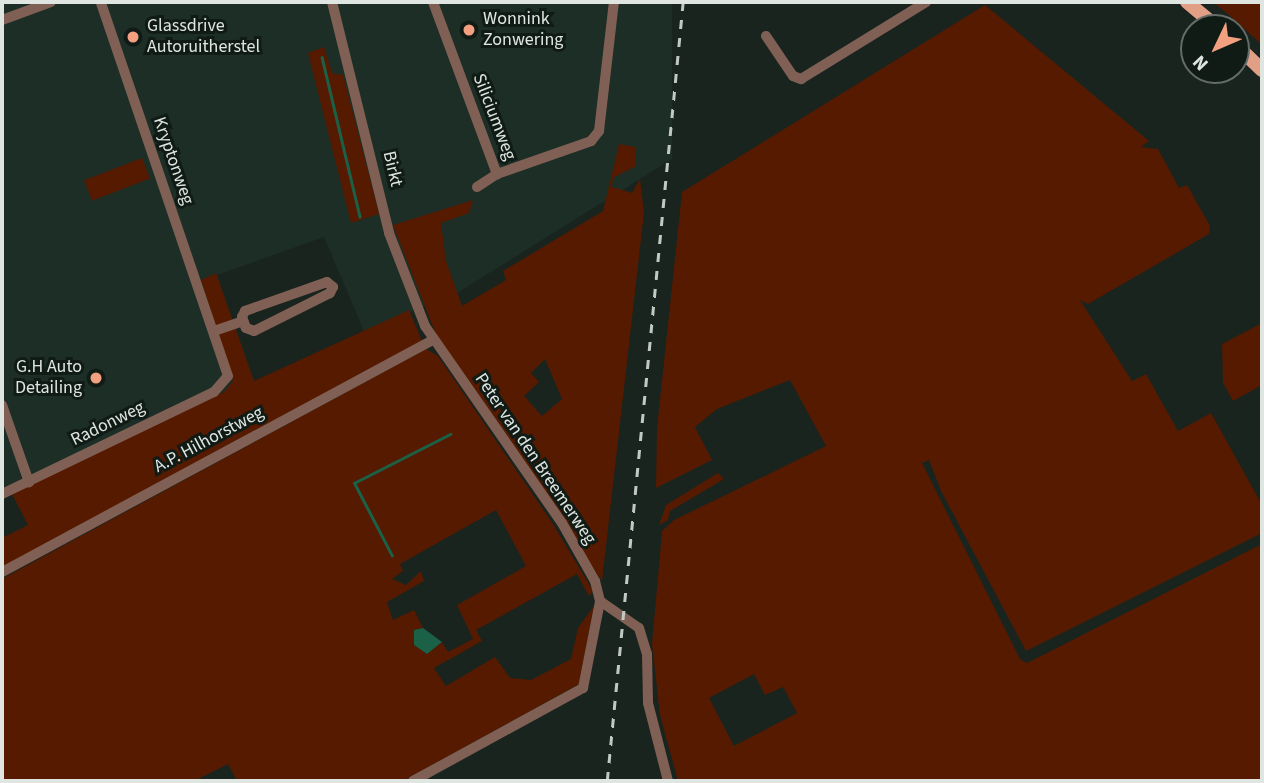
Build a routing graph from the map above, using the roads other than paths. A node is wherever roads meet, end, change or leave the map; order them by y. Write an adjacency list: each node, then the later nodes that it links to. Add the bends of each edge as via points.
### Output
1 (51, 2): 9 (street)
2 (101, 2): 16 (street, Kryptonweg)
3 (332, 2): 17 (street, Birkt, via 389,233)
4 (433, 2): 11 (street, Siliciumweg)
5 (614, 2): 11 (street, Siliciumweg, via 599,131 591,141)
6 (926, 2): 10 (street, via 802,79 793,76)
7 (1188, 2): 8 (main road)
8 (1202, 14)
9 (2, 20)
10 (766, 36)
11 (497, 174): 12 (street)
12 (477, 187)
13 (281, 299): 14 (street); 14 (street, via 332,284 330,293); 15 (street, via 246,311)
14 (287, 314): 15 (street, via 254,331)
15 (243, 321): 16 (street)
16 (214, 331): 18 (street, Kryptonweg, via 227,368)
17 (432, 340): 22 (street, A.P. Hilhorstweg); 23 (street, Peter van den Breemerweg, via 562,523 595,581)
18 (226, 382): 20 (street, Radonweg)
19 (2, 405): 20 (street)
20 (29, 482): 21 (street, Radonweg)
21 (2, 494)
22 (2, 572)
23 (600, 601): 24 (street, via 583,688); 25 (street, via 639,628 645,639 648,703)
24 (413, 781)
25 (668, 781)

